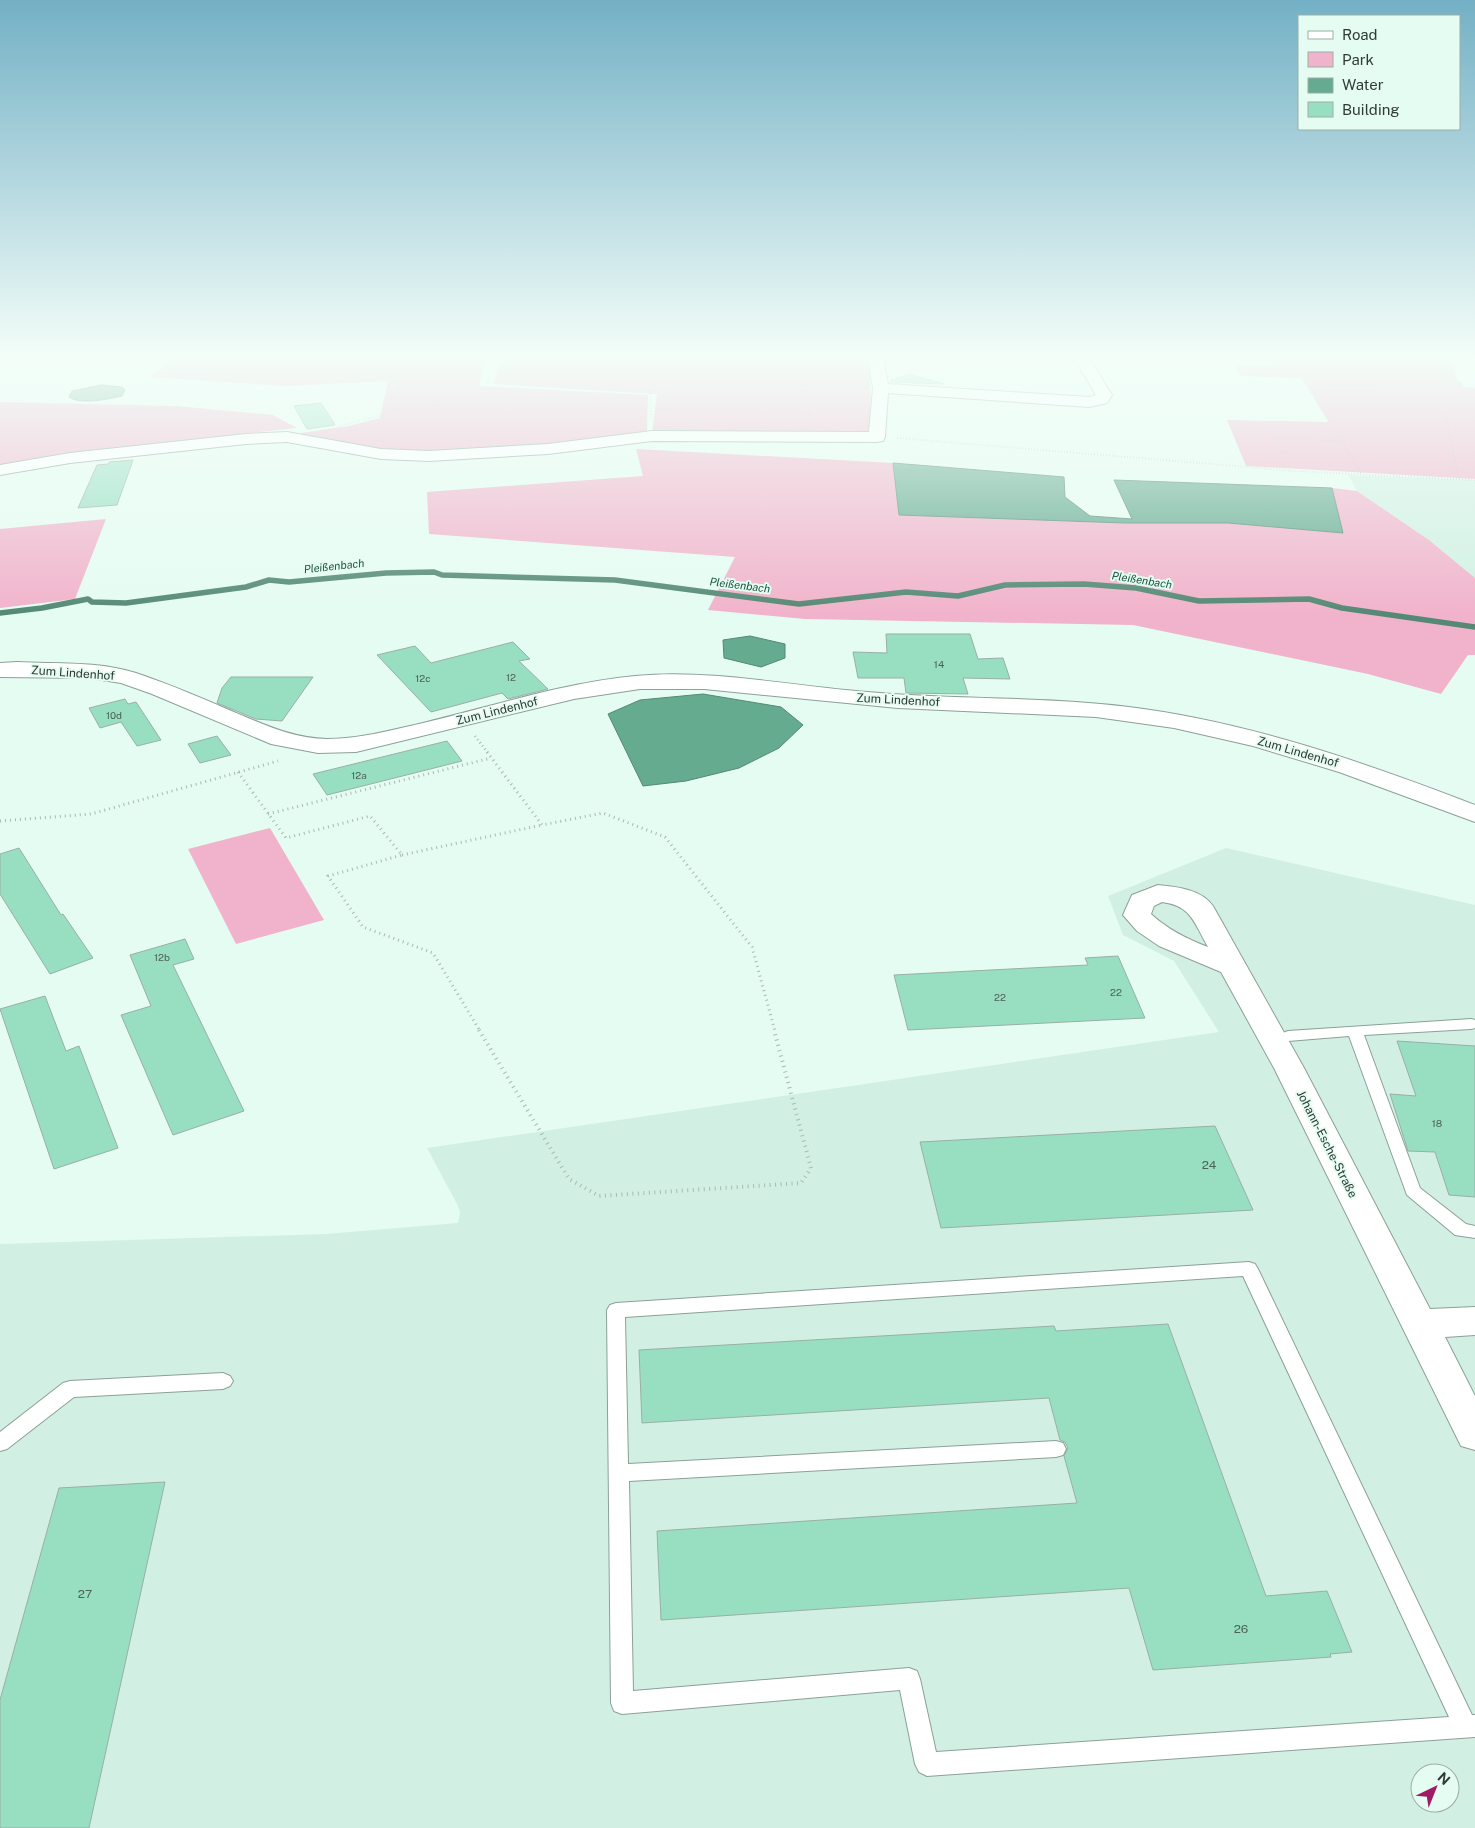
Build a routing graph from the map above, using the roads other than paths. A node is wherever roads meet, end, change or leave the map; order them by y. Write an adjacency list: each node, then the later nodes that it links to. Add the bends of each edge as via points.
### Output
1 (199, 443): 4 (street, via 70,458)
2 (322, 443): 3 (street, via 380,454 429,456)
3 (589, 443)
4 (0, 470)
5 (0, 670): 6 (street, Zum Lindenhof, via 89,671 126,677 279,739 314,746 356,745 561,694 609,685 668,680 866,699 1129,714 1210,728 1305,752)
6 (1475, 814)
7 (1232, 966): 10 (street, Johann-Esche-Straße)
8 (1471, 1024): 9 (lane)
9 (1355, 1031): 10 (lane); 11 (lane, via 1413,1192 1461,1230)
10 (1280, 1036): 13 (street, Johann-Esche-Straße)
11 (1475, 1232)
12 (1475, 1321): 13 (street)
13 (1420, 1324): 15 (street, Johann-Esche-Straße)
14 (223, 1381): 16 (lane, via 70,1390)
15 (1475, 1434)
16 (0, 1443)
17 (1056, 1449): 18 (lane)
18 (618, 1473): 19 (lane, via 622,1703 910,1680 926,1764); 19 (lane, via 616,1310 1249,1269)
19 (1470, 1726)

